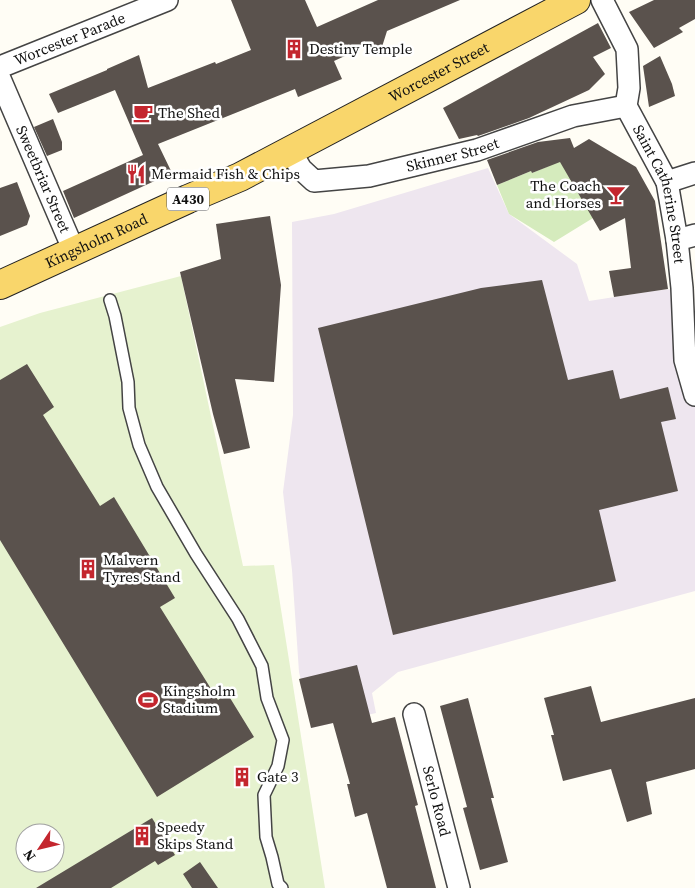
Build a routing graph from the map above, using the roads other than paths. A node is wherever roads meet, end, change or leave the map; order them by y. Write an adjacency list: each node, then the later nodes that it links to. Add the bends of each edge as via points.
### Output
1 (167, 0): 4 (street, Worcester Parade)
2 (576, 0): 7 (main road, Worcester Street / A430)
3 (602, 0): 6 (street, Saint Catherine Street, via 627,49 629,88)
4 (0, 67)
5 (0, 79): 11 (street, Sweetbriar Street)
6 (626, 106): 7 (street, Skinner Street, via 572,116 477,150 369,176 314,181 301,169); 9 (street, Saint Catherine Street)
7 (296, 147): 11 (main road, Kingsholm Road / A430, via 240,177)
8 (695, 173): 9 (street)
9 (667, 182): 10 (street, Saint Catherine Street)
10 (686, 238): 14 (street, Saint Catherine Street, via 682,288 685,360)
11 (74, 251): 12 (main road, Kingsholm Road / A430)
12 (0, 285)
13 (110, 300): 16 (lane, via 116,316 128,382 129,408 139,445 157,487 238,619 262,666 267,698 283,740 278,766 264,795 266,838 278,884)
14 (695, 395)
15 (414, 714): 17 (street, Serlo Road)
16 (282, 888)
17 (459, 888)

